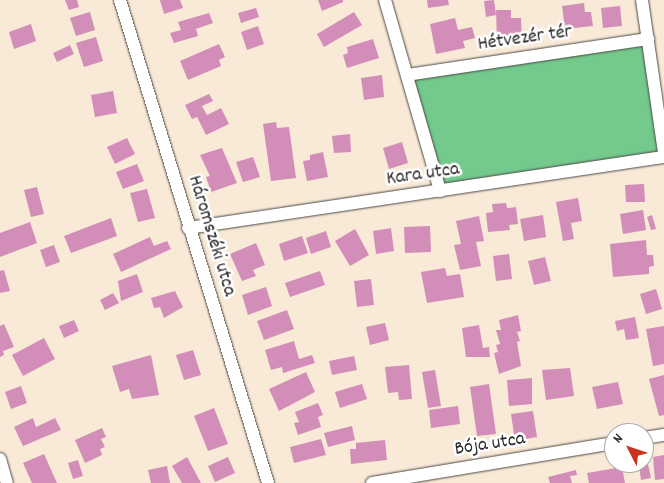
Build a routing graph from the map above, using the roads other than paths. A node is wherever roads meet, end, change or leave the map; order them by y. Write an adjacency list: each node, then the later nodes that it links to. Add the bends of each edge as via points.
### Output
1 (120, 0): 9 (street, Háromszéki utca)
2 (385, 0): 5 (street)
3 (642, 0): 4 (street)
4 (648, 39): 5 (street, Hétvezér tér); 6 (street)
5 (408, 75): 8 (street)
6 (664, 147)
7 (664, 157): 8 (street, Kara utca)
8 (440, 191): 9 (street, Kara utca)
9 (188, 228): 13 (street, Háromszéki utca)
10 (604, 445): 14 (street, Bója utca)
11 (0, 459): 12 (street)
12 (7, 483)
13 (268, 483)
14 (372, 483)

